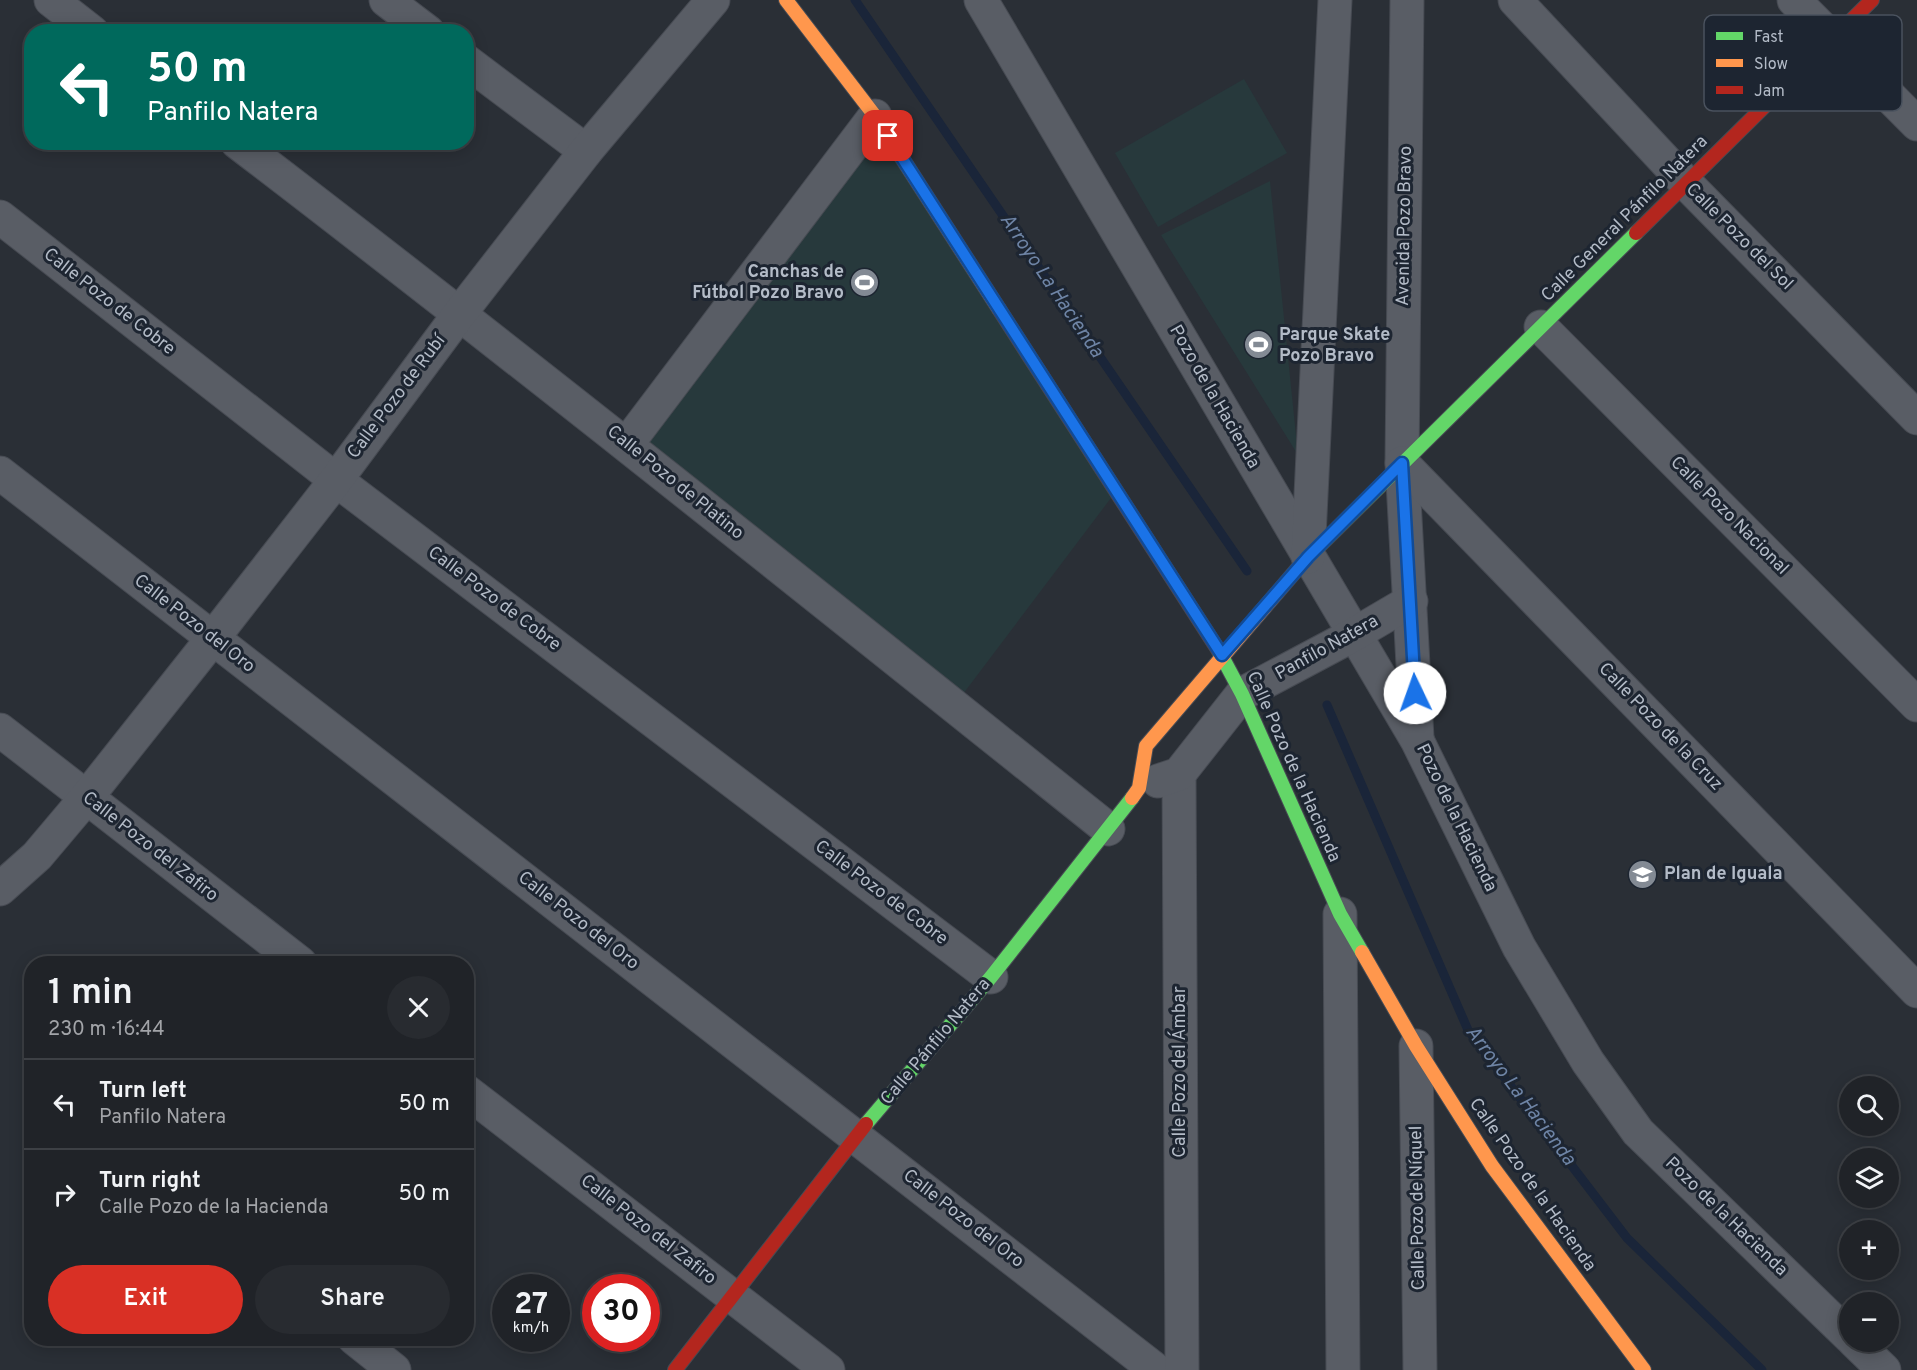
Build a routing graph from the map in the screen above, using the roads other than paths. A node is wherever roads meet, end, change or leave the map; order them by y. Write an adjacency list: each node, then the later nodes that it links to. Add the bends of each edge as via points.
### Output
1 (51, 0): 13 (street)
2 (386, 0): 14 (street)
3 (713, 0): 21 (street, Calle Pozo de Rubí)
4 (786, 0): 18 (street, Calle Pozo de la Hacienda)
5 (981, 0): 31 (street, Pozo de la Hacienda)
6 (1335, 0): 31 (street)
7 (1407, 0): 28 (street, Avenida Pozo Bravo)
8 (1515, 0): 22 (street, Calle Pozo del Sol)
9 (1794, 0): 11 (street)
10 (1872, 0): 12 (street, Calle General Pánfilo Natera)
11 (1809, 15)
12 (1857, 15)
13 (82, 24)
14 (418, 24)
15 (474, 67): 21 (street)
16 (1902, 109): 19 (street)
17 (1760, 111): 22 (street, Calle General Pánfilo Natera)
18 (875, 116): 27 (street); 35 (street, Calle Pozo de la Hacienda)
19 (1917, 124)
20 (247, 150): 24 (street, Calle Pozo de Platino)
21 (586, 151): 24 (street, Calle Pozo de Rubí)
22 (1686, 183): 25 (street, Calle General Pánfilo Natera); 26 (street, Calle Pozo del Sol)
23 (0, 217): 30 (street, Calle Pozo de Cobre)
24 (460, 313): 27 (street, Calle Pozo de Platino); 30 (street, Calle Pozo de Rubí)
25 (1541, 327): 28 (street, Calle General Pánfilo Natera); 37 (street, Calle Pozo Nacional)
26 (1917, 418)
27 (627, 444): 44 (street, Calle Pozo de Platino)
28 (1402, 463): 31 (street); 32 (street, Avenida Pozo Bravo); 49 (street, Calle Pozo de la Cruz)
29 (0, 473): 34 (street, Calle Pozo del Oro)
30 (336, 480): 34 (street, Calle Pozo de Rubí); 48 (street, Calle Pozo de Cobre)
31 (1308, 557): 33 (street, Pozo de la Hacienda); 35 (street)
32 (1411, 601): 33 (street, Panfilo Natera); 39 (street, Avenida Pozo Bravo)
33 (1353, 635): 36 (street, Panfilo Natera); 39 (street, Pozo de la Hacienda)
34 (213, 638): 43 (street, Calle Pozo de Rubí); 52 (street, Calle Pozo del Oro)
35 (1222, 655): 36 (street, Calle Pozo de la Hacienda); 40 (street)
36 (1242, 694): 41 (street); 46 (street, Calle Pozo de la Hacienda)
37 (1917, 705)
38 (0, 730): 43 (street, Calle Pozo del Zafiro)
39 (1417, 740): 54 (street, Pozo de la Hacienda, via 1519,947 1588,1062 1638,1132)
40 (1146, 746): 41 (street); 42 (street, Calle Pánfilo Natera)
41 (1179, 774): 42 (street); 61 (street, Calle Pozo del Ámbar)
42 (1139, 788): 44 (street, Calle Pánfilo Natera)
43 (86, 798): 45 (street, Calle Pozo de Rubí, via 37,856); 47 (street, Calle Pozo del Zafiro)
44 (1108, 829): 48 (street, Calle Pánfilo Natera)
45 (0, 889)
46 (1340, 914): 50 (street, Calle Pozo de la Hacienda); 62 (street)
47 (291, 956)
48 (991, 977): 52 (street, Calle Pánfilo Natera)
49 (1917, 991)
50 (1416, 1046): 63 (street, Calle Pozo de Níquel); 64 (street, Calle Pozo de la Hacienda, via 1492,1166)
51 (474, 1097): 53 (street, Calle Pozo del Zafiro)
52 (856, 1136): 53 (street, Calle Pánfilo Natera); 60 (street, Calle Pozo del Oro)
53 (732, 1295): 58 (street, Calle Pánfilo Natera); 59 (street, Calle Pozo del Zafiro)
54 (1839, 1326)
55 (364, 1346): 57 (street)
56 (1865, 1352): 65 (street)
57 (394, 1370)
58 (675, 1370)
59 (828, 1370)
60 (1156, 1370)
61 (1182, 1370)
62 (1343, 1370)
63 (1420, 1370)
64 (1644, 1370)
65 (1884, 1370)

